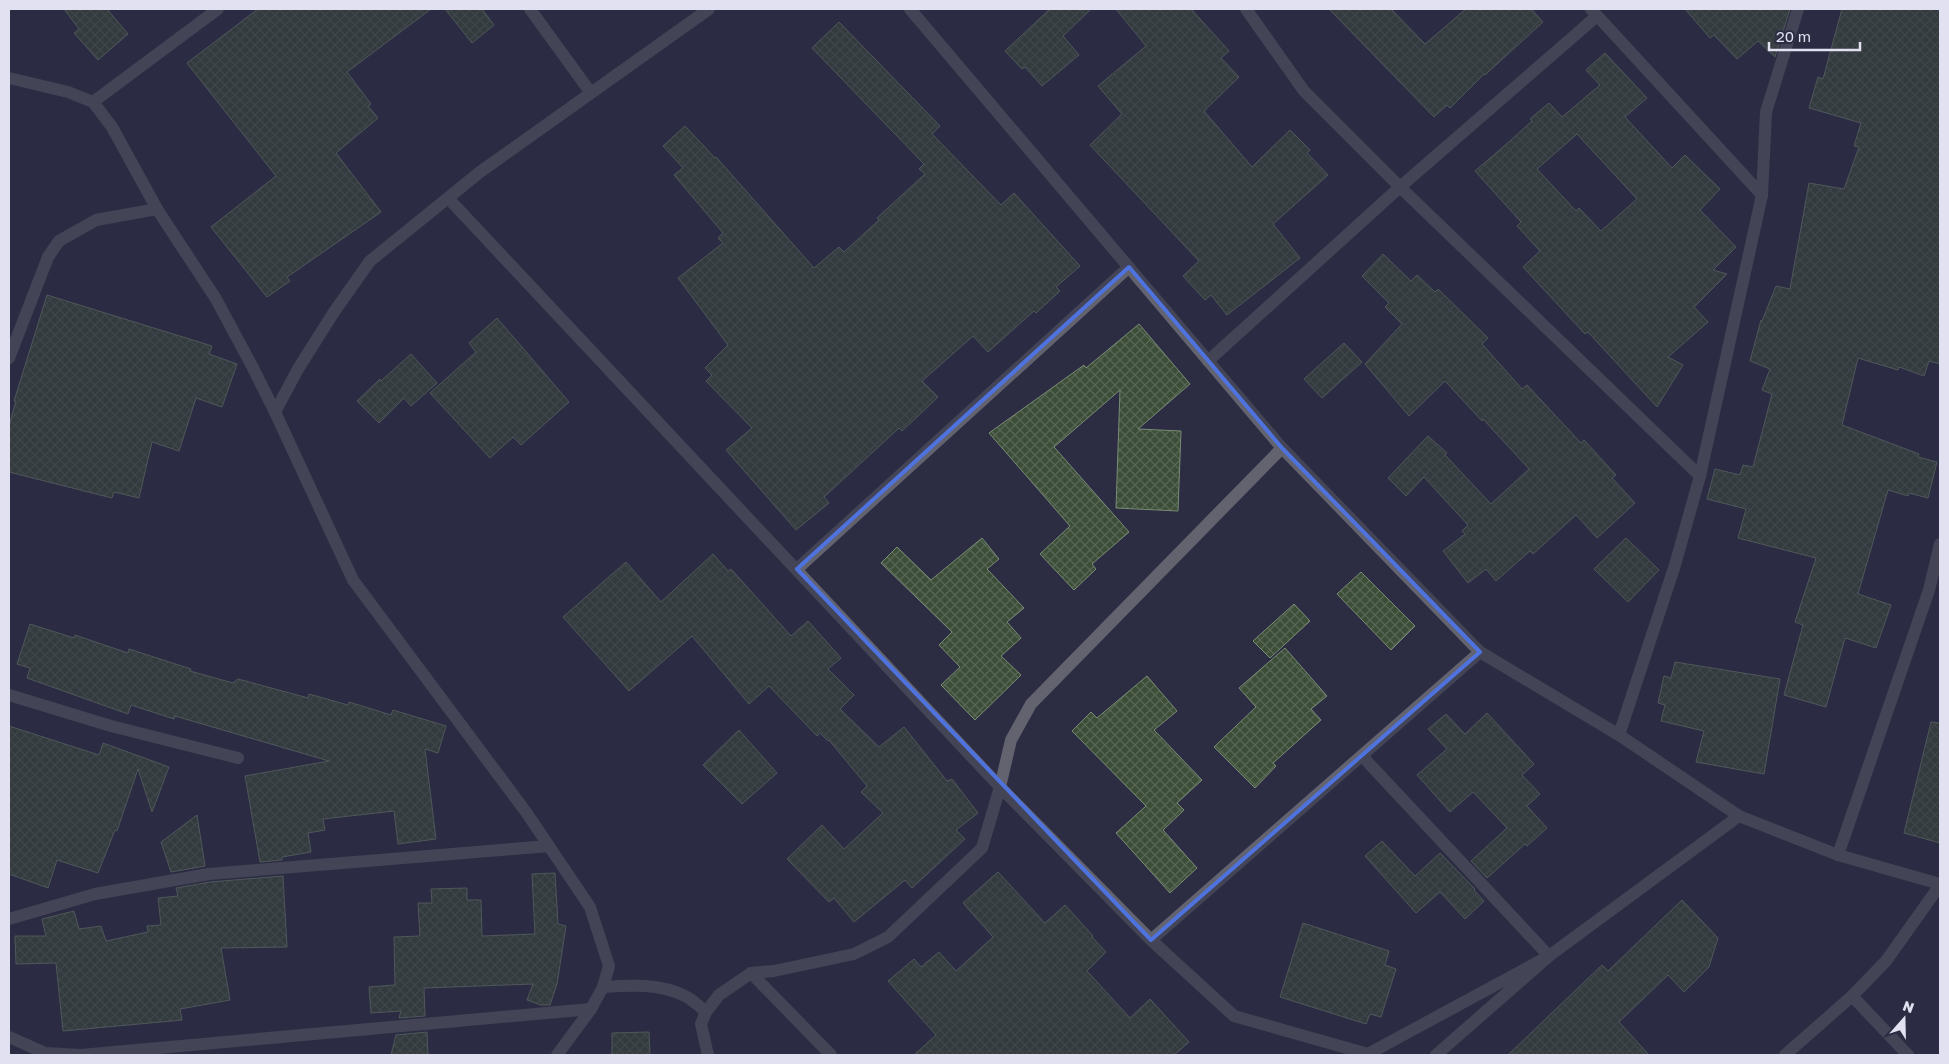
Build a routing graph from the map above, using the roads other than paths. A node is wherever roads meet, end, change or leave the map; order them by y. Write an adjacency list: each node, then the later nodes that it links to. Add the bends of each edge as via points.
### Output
1 (218, 9): 10 (street)
2 (530, 9): 9 (street)
3 (709, 9): 9 (street)
4 (910, 9): 15 (street)
5 (1246, 9): 11 (street, via 1304,91)
6 (1798, 9): 12 (street, via 1766,112)
7 (1594, 12): 11 (street); 12 (street)
8 (9, 78): 10 (street, via 68,92)
9 (591, 93): 13 (street)
10 (93, 102): 14 (street, via 112,127)
11 (1400, 187): 17 (street); 20 (street)
12 (1762, 195): 20 (street)
13 (448, 198): 18 (street, via 370,261 298,369); 22 (street)
14 (157, 210): 16 (street, via 96,220 59,241 48,257); 18 (street, via 216,299)
15 (1129, 267): 17 (street); 22 (street)
16 (9, 358)
17 (1208, 361): 19 (street)
18 (276, 412): 30 (street, via 353,580)
19 (1282, 448): 23 (street); 28 (street, via 1031,704 1011,740)
20 (1700, 476): 25 (street, via 1675,565)
21 (1940, 544): 31 (street, via 1930,590)
22 (797, 569): 28 (street)
23 (1480, 652): 25 (street); 26 (street)
24 (9, 694): 27 (street, via 111,726)
25 (1619, 735): 29 (street)
26 (1362, 756): 34 (street); 35 (street)
27 (238, 758)
28 (1000, 786): 34 (street); 36 (street, via 982,848 888,937 854,954)
29 (1739, 816): 31 (street); 35 (street)
30 (549, 846): 33 (street, via 209,874 95,894); 37 (street, via 590,907 609,966)
31 (1838, 855): 32 (street)
32 (1940, 884): 38 (street, via 1886,960)
33 (9, 919)
34 (1152, 940): 35 (street, via 1234,1016 1368,1054)
35 (1549, 956): 46 (street)
36 (751, 973): 40 (street, via 719,995); 45 (street)
37 (603, 987): 39 (street); 40 (street, via 636,985 669,991 687,997)
38 (1852, 996): 47 (street); 48 (street)
39 (591, 1009): 42 (street); 43 (street)
40 (706, 1012): 44 (street, via 701,1024)
41 (9, 1037): 42 (street, via 45,1053)
42 (121, 1053)
43 (558, 1055)
44 (708, 1055)
45 (831, 1055)
46 (1436, 1055)
47 (1785, 1055)
48 (1908, 1055)

